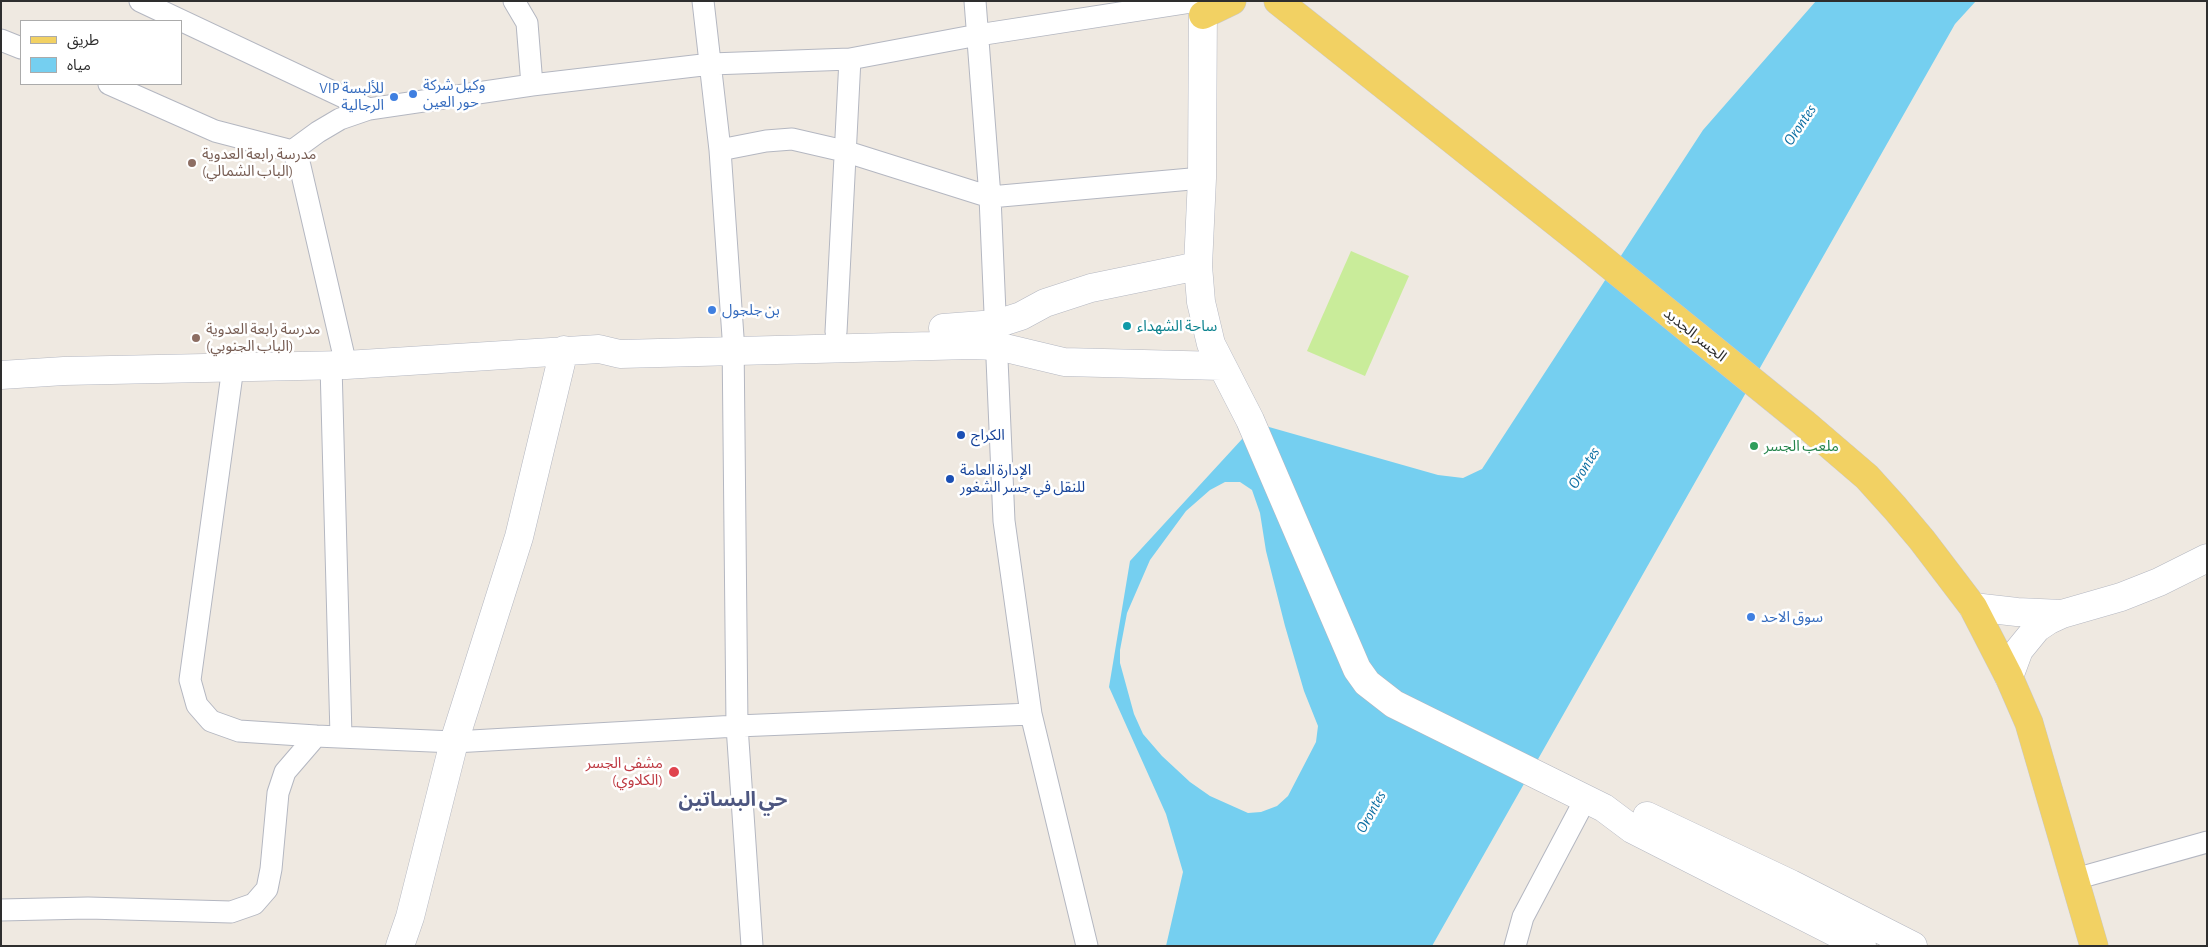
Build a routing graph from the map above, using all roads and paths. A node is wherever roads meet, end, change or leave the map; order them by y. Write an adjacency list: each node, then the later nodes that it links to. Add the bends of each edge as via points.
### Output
1 (140, 1): 8 (street)
2 (514, 1): 16 (street, via 527,23)
3 (703, 1): 14 (street)
4 (975, 1): 10 (street)
5 (1232, 1): 7 (main road)
6 (1278, 1): 33 (main road, الجسر الجديد, via 1586,246 1867,477 1922,540)
7 (1201, 6): 10 (street); 21 (street)
8 (180, 20)
9 (182, 21): 17 (street)
10 (978, 34): 13 (street); 22 (street)
11 (1, 40): 12 (street)
12 (20, 48)
13 (850, 59): 14 (street); 20 (street)
14 (711, 64): 16 (street); 18 (street)
15 (111, 85): 19 (street, via 215,131)
16 (532, 85): 17 (street)
17 (369, 109): 19 (street, via 340,119)
18 (720, 150): 20 (street, via 792,139); 26 (street)
19 (292, 152): 28 (street, via 300,166)
20 (844, 152): 22 (street); 24 (street)
21 (1202, 178): 22 (street); 23 (street)
22 (990, 198): 25 (street)
23 (1198, 266): 25 (street, via 1091,288 1045,303); 29 (street, via 1201,302 1211,344)
24 (836, 332): 25 (street); 26 (street)
25 (996, 335): 26 (street, via 971,345); 29 (street, via 1064,362); 36 (street, via 1004,521)
26 (733, 344): 27 (street, via 620,354 599,349); 37 (street)
27 (564, 350): 28 (street); 40 (street, via 519,537)
28 (338, 365): 30 (street); 39 (street)
29 (1222, 366): 41 (street, via 1250,420 1349,654 1367,683 1394,704)
30 (233, 367): 31 (street); 38 (street, via 190,680 197,706 210,722 239,731)
31 (1, 375)
32 (2207, 558): 34 (street, via 2121,597)
33 (1973, 607): 34 (street); 35 (main road, الجسر الجديد)
34 (2062, 614): 35 (street, via 2027,638 2019,650)
35 (2010, 677): 43 (main road, الجسر الجديد, via 2029,723)
36 (1031, 714): 37 (street); 47 (street)
37 (737, 726): 40 (street); 46 (street)
38 (316, 736): 39 (street); 44 (street, via 285,772 278,793 267,889 254,904 231,912 88,908)
39 (340, 736): 40 (street)
40 (454, 742): 45 (street)
41 (1595, 803): 48 (street, via 1523,917); 49 (street, via 1632,829); 50 (street, via 1646,815)
42 (2207, 842): 43 (street)
43 (2075, 879): 51 (main road, الجسر الجديد)
44 (1, 910)
45 (400, 946)
46 (752, 946)
47 (1087, 946)
48 (1515, 946)
49 (1862, 946)
50 (1913, 946)
51 (2094, 946)

